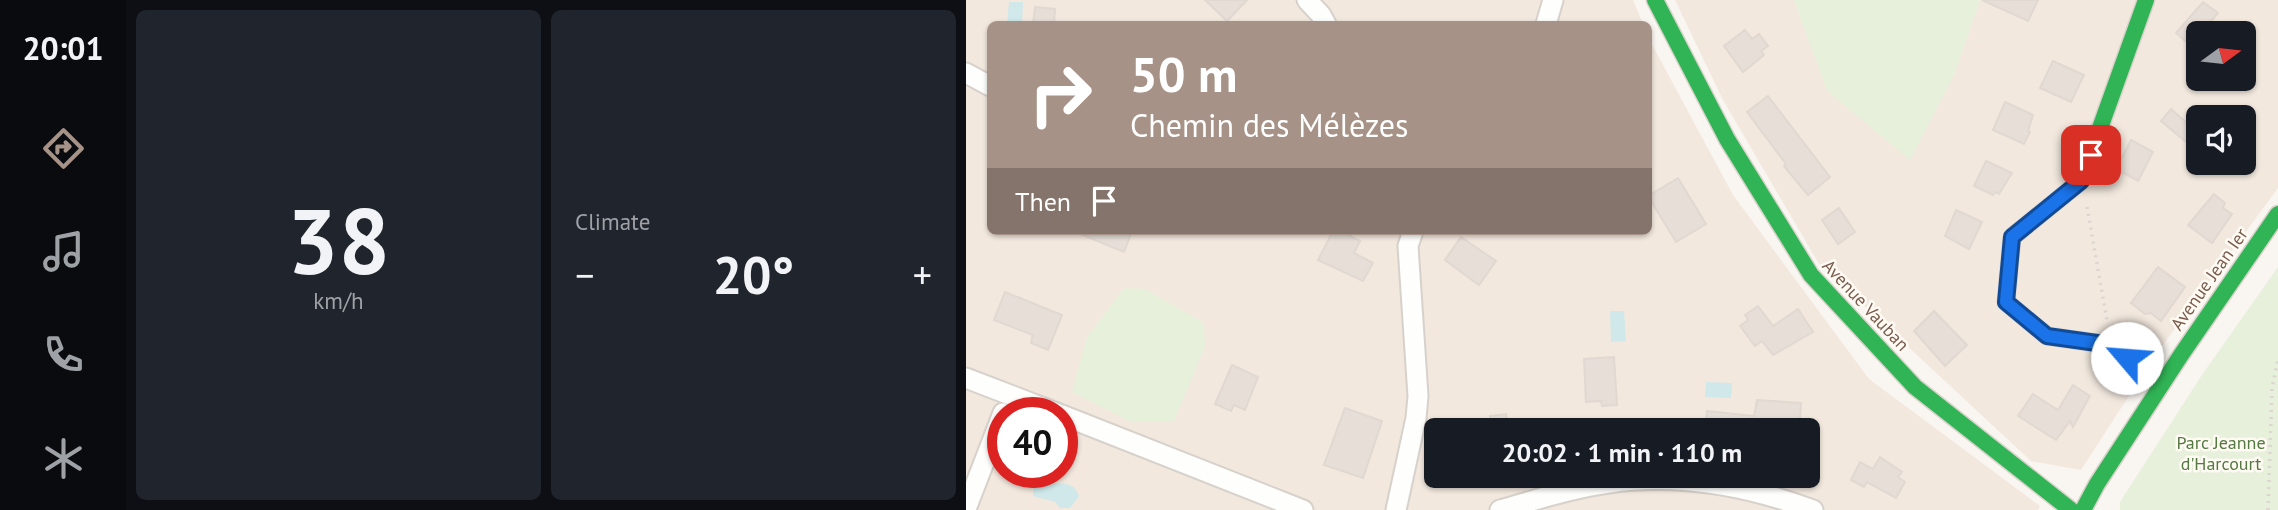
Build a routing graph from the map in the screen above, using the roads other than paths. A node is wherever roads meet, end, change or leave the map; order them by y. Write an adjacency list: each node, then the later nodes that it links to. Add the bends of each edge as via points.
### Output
1 (1307, 0): 5 (street)
2 (1553, 0): 6 (street)
3 (1655, 0): 21 (main road, Avenue Vauban, via 1727,139 1811,275 1915,387)
4 (2146, 0): 12 (main road, via 2081,181 2012,237 2006,302 2047,336 2111,345)
5 (1324, 21)
6 (1547, 21)
7 (966, 73): 8 (street)
8 (987, 84)
9 (2278, 214): 12 (main road, Avenue Jean Ier)
10 (1412, 235): 18 (street, via 1408,246 1418,396)
11 (966, 378): 13 (street)
12 (2160, 385): 22 (main road, Avenue Jean Ier)
13 (992, 397)
14 (1078, 421): 17 (street)
15 (987, 454): 16 (street)
16 (966, 509)
17 (1303, 510)
18 (1396, 510)
19 (1500, 510): 20 (street, via 1596,485 1676,480 1741,488)
20 (1813, 510)
21 (2071, 510)
22 (2083, 510)

